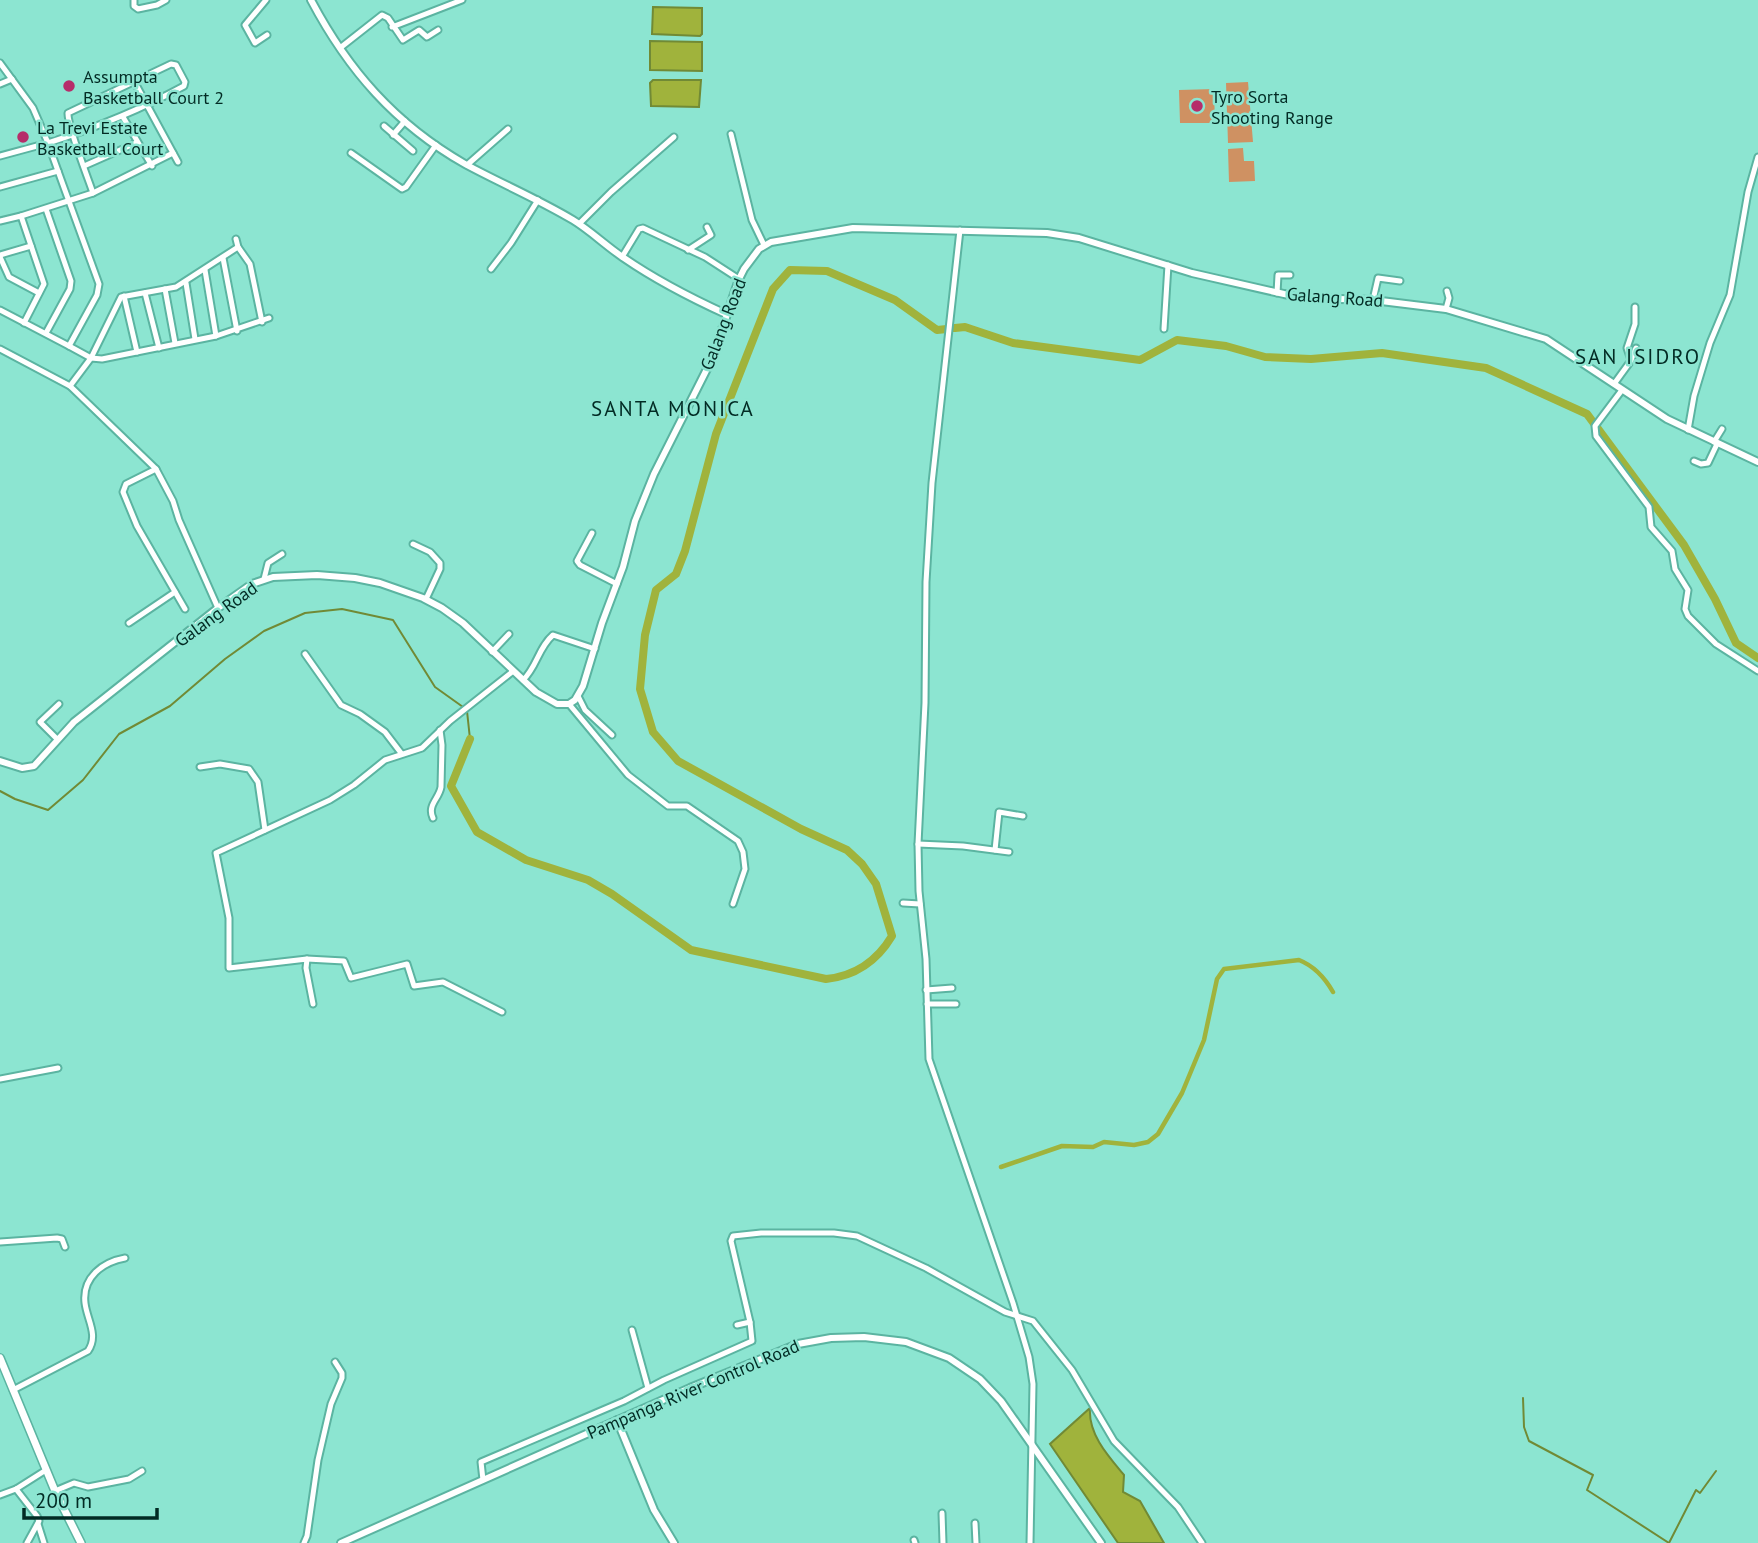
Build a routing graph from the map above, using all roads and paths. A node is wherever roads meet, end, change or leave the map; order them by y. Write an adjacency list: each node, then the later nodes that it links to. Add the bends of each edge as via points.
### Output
1 (134, 0): 6 (street, via 138,9)
2 (166, 0): 6 (street)
3 (266, 0): 9 (street, via 245,25 255,43)
4 (311, 0): 12 (street)
5 (462, 0): 7 (street)
6 (157, 2)
7 (393, 27): 10 (street); 12 (street, via 382,15)
8 (438, 30): 10 (street, via 427,37 419,30)
9 (267, 35)
10 (403, 40): 11 (street)
11 (407, 47)
12 (340, 48): 19 (street, via 376,96)
13 (0, 63): 14 (street)
14 (12, 79): 16 (street); 27 (street, via 33,108)
15 (135, 83): 17 (street); 17 (street, via 176,65 184,86); 23 (street, via 68,113)
16 (0, 84)
17 (148, 106): 18 (street); 30 (street)
18 (122, 117): 23 (street); 26 (street)
19 (405, 121): 24 (street); 28 (street)
20 (384, 126): 24 (street)
21 (508, 129): 35 (street)
22 (731, 134): 50 (street, via 752,220)
23 (74, 135): 27 (street); 36 (street)
24 (393, 135): 29 (street)
25 (674, 137): 46 (street)
26 (136, 143): 36 (street); 37 (street)
27 (48, 144): 32 (street); 38 (street)
28 (436, 145): 31 (street, via 402,189); 35 (street)
29 (413, 151)
30 (173, 153): 34 (street); 37 (street)
31 (351, 153)
32 (0, 156)
33 (1758, 157): 96 (street, via 1730,295 1710,343)
34 (178, 162)
35 (467, 165): 41 (street)
36 (84, 166): 40 (street)
37 (152, 166): 40 (street)
38 (58, 171): 39 (street); 42 (street)
39 (0, 187)
40 (93, 194): 42 (street)
41 (538, 200): 46 (street); 58 (street)
42 (69, 203): 43 (street); 85 (street, via 99,284)
43 (46, 209): 44 (street); 81 (street, via 71,285)
44 (21, 216): 45 (street); 51 (street)
45 (0, 221)
46 (579, 224): 55 (street)
47 (707, 227): 53 (street, via 711,235)
48 (960, 230): 50 (street, Galang Road, via 852,228); 57 (street, Galang Road, via 1079,238); 130 (street, via 932,483)
49 (236, 239): 52 (street)
50 (764, 245): 61 (street, Galang Road)
51 (31, 246): 54 (street); 67 (street, via 44,281)
52 (238, 247): 56 (street); 77 (street, via 250,264)
53 (688, 250): 55 (street, via 643,228); 61 (street)
54 (0, 256): 67 (street, via 9,277)
55 (622, 257): 75 (street)
56 (223, 258): 59 (street); 80 (street)
57 (1168, 265): 69 (street, Galang Road); 79 (street)
58 (491, 269)
59 (205, 270): 63 (street); 82 (street)
60 (1290, 275): 69 (street, via 1278,275)
61 (738, 279): 75 (street, Galang Road)
62 (1400, 281): 71 (street, via 1378,278)
63 (186, 283): 65 (street); 83 (street)
64 (117, 288): 70 (street)
65 (166, 289): 68 (street); 84 (street)
66 (1447, 291): 73 (street)
67 (39, 293): 78 (street)
68 (145, 293): 70 (street); 86 (street)
69 (1277, 293): 71 (street, Galang Road)
70 (122, 296): 89 (street); 90 (street)
71 (1373, 300): 73 (street, Galang Road)
72 (1635, 307): 91 (street, via 1627,348)
73 (1446, 309): 92 (street, Galang Road, via 1546,339)
74 (0, 310): 78 (street)
75 (726, 314): 105 (street, Galang Road, via 712,359 635,521)
76 (269, 318): 77 (street)
77 (262, 322): 80 (street)
78 (24, 323): 81 (street)
79 (1164, 329)
80 (237, 331): 82 (street)
81 (46, 334): 85 (street)
82 (216, 337): 83 (street)
83 (195, 339): 84 (street)
84 (175, 344): 86 (street)
85 (69, 345): 90 (street)
86 (159, 348): 89 (street)
87 (1636, 348): 91 (street)
88 (0, 349): 93 (street)
89 (137, 352): 90 (street)
90 (91, 358): 93 (street)
91 (1631, 360): 92 (street)
92 (1614, 384): 94 (street, Galang Road)
93 (70, 386): 100 (street)
94 (1622, 390): 96 (street, Galang Road); 115 (street, via 1594,432 1649,508 1651,527 1672,551 1675,569 1688,590 1688,616 1716,644)
95 (1722, 429): 97 (street)
96 (1688, 430): 97 (street, Galang Road)
97 (1715, 443): 98 (street, via 1708,463); 99 (street, Galang Road)
98 (1694, 461)
99 (1758, 462)
100 (156, 468): 106 (street, via 126,484 123,492); 108 (street)
101 (592, 533): 105 (street, via 577,561)
102 (413, 544): 107 (street, via 430,552 440,564)
103 (282, 554): 104 (street, via 268,563)
104 (264, 579): 107 (street, Galang Road, via 299,575 355,578); 108 (street, Galang Road)
105 (617, 584): 112 (street, Galang Road)
106 (174, 592): 109 (street); 110 (street)
107 (426, 599): 113 (street, Galang Road, via 463,623)
108 (218, 608): 123 (street, Galang Road)
109 (185, 609)
110 (129, 623)
111 (509, 634): 113 (street)
112 (595, 649): 117 (street, via 553,635); 118 (street, Galang Road)
113 (492, 652): 116 (street, Galang Road)
114 (305, 654): 124 (street, via 341,705 385,732)
115 (1758, 671)
116 (512, 672): 117 (street, Galang Road); 121 (street)
117 (523, 680): 120 (street, Galang Road, via 549,701)
118 (578, 696): 120 (street, Galang Road); 122 (street, via 583,708)
119 (59, 704): 123 (street, via 40,722)
120 (569, 704): 134 (street, via 628,775 668,806 687,806 738,841 746,869)
121 (440, 730): 124 (street, via 422,748); 128 (street, via 441,787 433,801)
122 (612, 735)
123 (57, 739): 125 (street, Galang Road, via 34,766 22,768)
124 (401, 754): 129 (street, via 375,766 330,800)
125 (0, 761)
126 (201, 767): 129 (street, via 220,764 249,769 258,782)
127 (1023, 816): 131 (street, via 999,812)
128 (433, 818)
129 (265, 830): 136 (street, via 216,853 229,918 228,965 233,969)
130 (918, 844): 131 (street); 135 (street)
131 (995, 850): 132 (street)
132 (1009, 852)
133 (903, 903): 135 (street)
134 (733, 904)
135 (920, 904): 138 (street)
136 (307, 959): 139 (street); 142 (street, via 344,961 351,978 407,964 414,986 443,982)
137 (952, 988): 138 (street)
138 (926, 990): 140 (street)
139 (313, 1004)
140 (927, 1004): 141 (street); 148 (street, via 929,1059)
141 (956, 1004)
142 (502, 1012)
143 (58, 1068): 144 (street)
144 (0, 1079)
145 (0, 1242): 146 (street, via 57,1238)
146 (65, 1247)
147 (125, 1258): 155 (street, via 107,1263 88,1280 85,1302 93,1335 88,1351)
148 (1017, 1316): 149 (street, via 857,1236 761,1233 733,1236 731,1241); 157 (street, via 1032,1380); 177 (street, via 1040,1328 1072,1370 1114,1441 1178,1507)
149 (750, 1322): 150 (street); 154 (street, via 752,1341)
150 (737, 1325)
151 (632, 1330): 154 (street)
152 (0, 1361): 155 (main road)
153 (335, 1362): 170 (street, via 342,1378 318,1460)
154 (648, 1388): 160 (street, via 481,1462)
155 (13, 1390): 158 (main road)
156 (617, 1420): 157 (street, Pampanga River Control Road, via 798,1344 831,1338 882,1338 949,1359 980,1379); 160 (street, Pampanga River Control Road); 172 (street, via 654,1510)
157 (1030, 1444): 175 (street); 176 (street, Pampanga River Control Road)
158 (46, 1470): 161 (street); 162 (main road)
159 (142, 1471): 162 (street, via 129,1479 88,1487 74,1483)
160 (483, 1480): 171 (street, Pampanga River Control Road)
161 (16, 1489): 163 (street); 166 (street)
162 (55, 1491): 169 (main road)
163 (0, 1495)
164 (942, 1513): 173 (street)
165 (975, 1522): 174 (street)
166 (38, 1524): 167 (street); 168 (street)
167 (27, 1543)
168 (44, 1543)
169 (81, 1543)
170 (304, 1543)
171 (341, 1543)
172 (674, 1543)
173 (943, 1543)
174 (976, 1543)
175 (1030, 1543)
176 (1101, 1543)
177 (1202, 1543)

